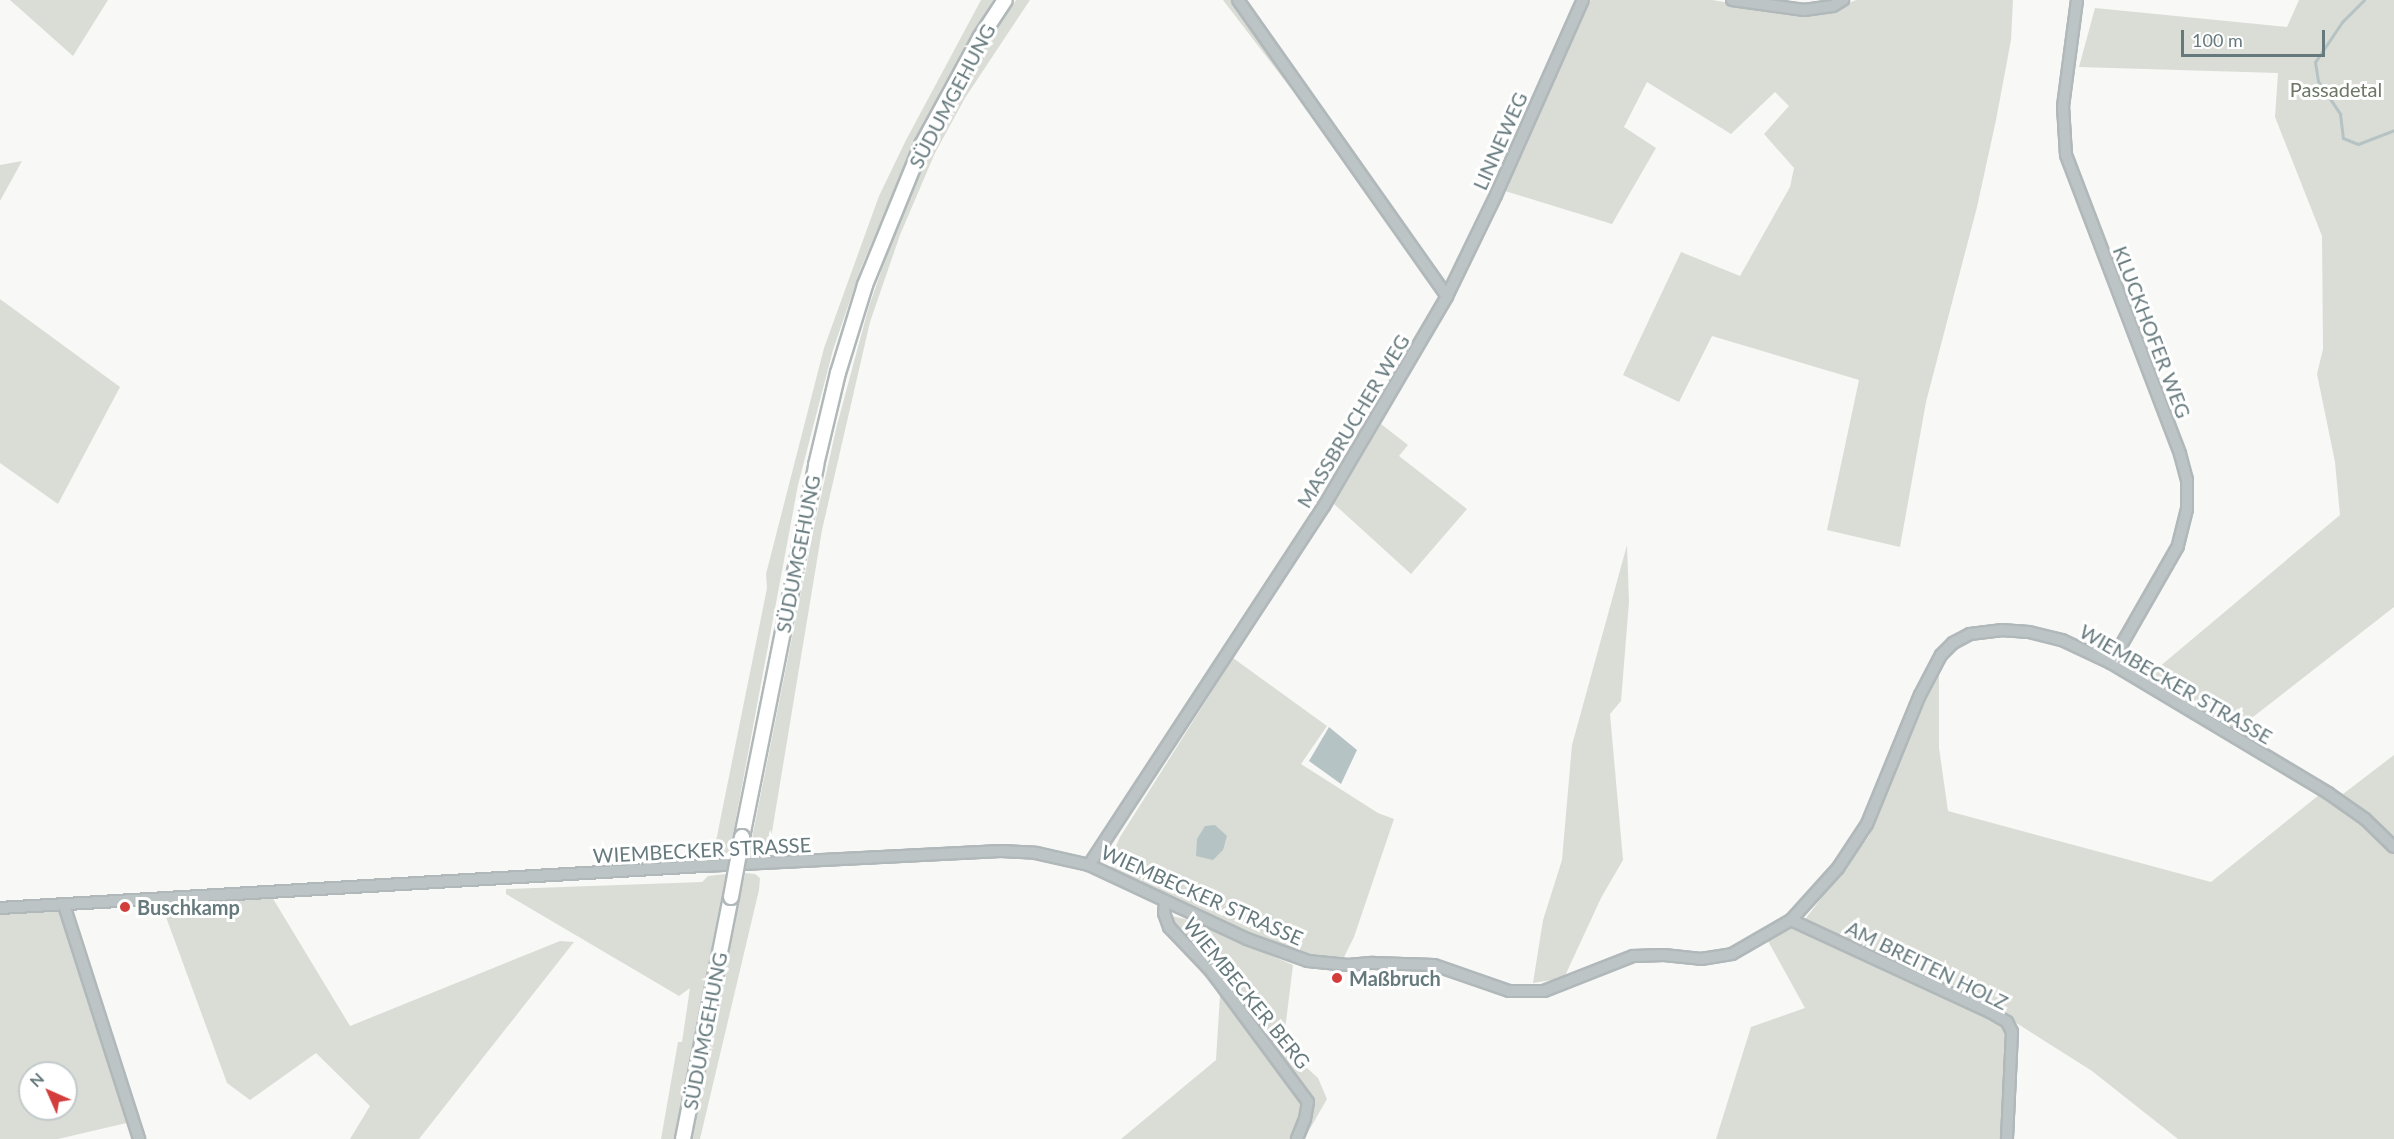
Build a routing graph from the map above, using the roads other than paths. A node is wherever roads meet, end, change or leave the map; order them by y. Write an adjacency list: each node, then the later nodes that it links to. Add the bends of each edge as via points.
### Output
1 (1005, 0): 16 (main road, SÜDUMGEHUNG, bridge, via 922,145 865,285 838,373 816,465)
2 (1238, 0): 7 (street)
3 (1583, 0): 7 (street, LINNEWEG)
4 (1732, 0): 5 (street, via 1804,10 1833,6)
5 (1844, 0)
6 (2077, 0): 8 (street, KLUCKHOFER WEG, via 2063,106 2066,155 2187,480 2187,509 2178,546)
7 (1447, 296): 10 (street, MASSBRUCHER WEG, via 1324,506)
8 (2111, 663): 9 (street, WIEMBECKER STRASSE, via 2328,793 2365,819); 14 (street, WIEMBECKER STRASSE, via 2062,640 2022,631 1984,631 1953,643 1930,672 1867,824 1838,868)
9 (2394, 847)
10 (1089, 865): 11 (street, WIEMBECKER STRASSE); 12 (street, WIEMBECKER STRASSE, via 1052,855 1001,851)
11 (1165, 903): 14 (street, WIEMBECKER STRASSE, via 1308,961 1338,965 1434,965 1491,986 1526,993 1558,987 1633,956 1701,959 1732,954); 17 (street, WIEMBECKER BERG, via 1169,927 1211,971 1308,1102)
12 (64, 904): 13 (street, WIEMBECKER STRASSE); 15 (street)
13 (0, 908)
14 (1791, 920): 18 (street, AM BREITEN HOLZ, via 2007,1022 2012,1032)
15 (139, 1139)
16 (683, 1139)
17 (1297, 1139)
18 (2007, 1139)

